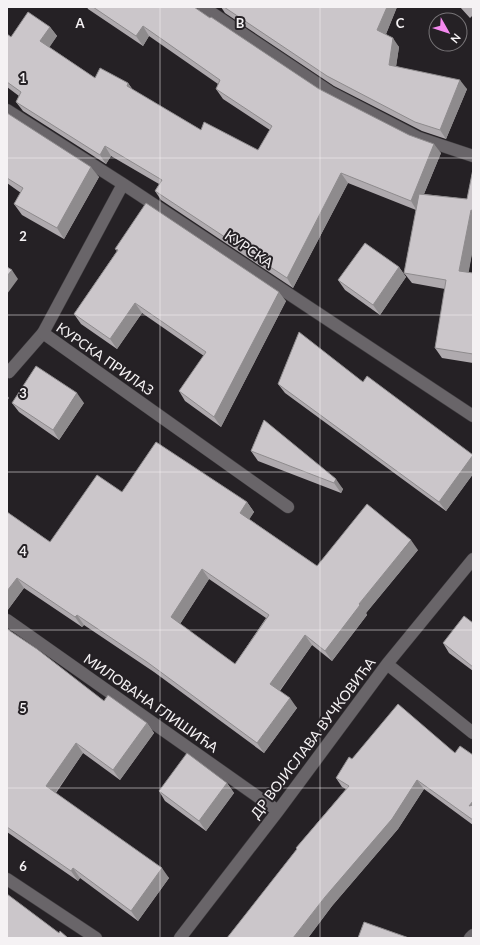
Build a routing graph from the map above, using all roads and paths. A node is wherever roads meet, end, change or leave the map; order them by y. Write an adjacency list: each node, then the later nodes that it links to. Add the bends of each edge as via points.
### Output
1 (203, 7): 3 (street, via 330,92 419,138)
2 (7, 110): 4 (street, КУРСКА)
3 (473, 156)
4 (123, 184): 5 (street, КУРСКА ПРИЛАЗ); 7 (street, КУРСКА)
5 (43, 332): 6 (street, via 9,372); 8 (street, КУРСКА ПРИЛАЗ)
6 (7, 371)
7 (473, 416)
8 (288, 507)
9 (473, 559): 11 (street, ДР ВОЈИСЛАВА ВУЧКОВИЋА)
10 (7, 620): 13 (street, МИЛОВАНА ГЛИШИЋА)
11 (387, 664): 12 (street); 13 (street, ДР ВОЈИСЛАВА ВУЧКОВИЋА)
12 (473, 733)
13 (278, 811): 17 (street, ДР ВОЈИСЛАВА ВУЧКОВИЋА)
14 (7, 878): 16 (street)
15 (473, 935): 18 (street)
16 (96, 938)
17 (180, 938)
18 (470, 938)

